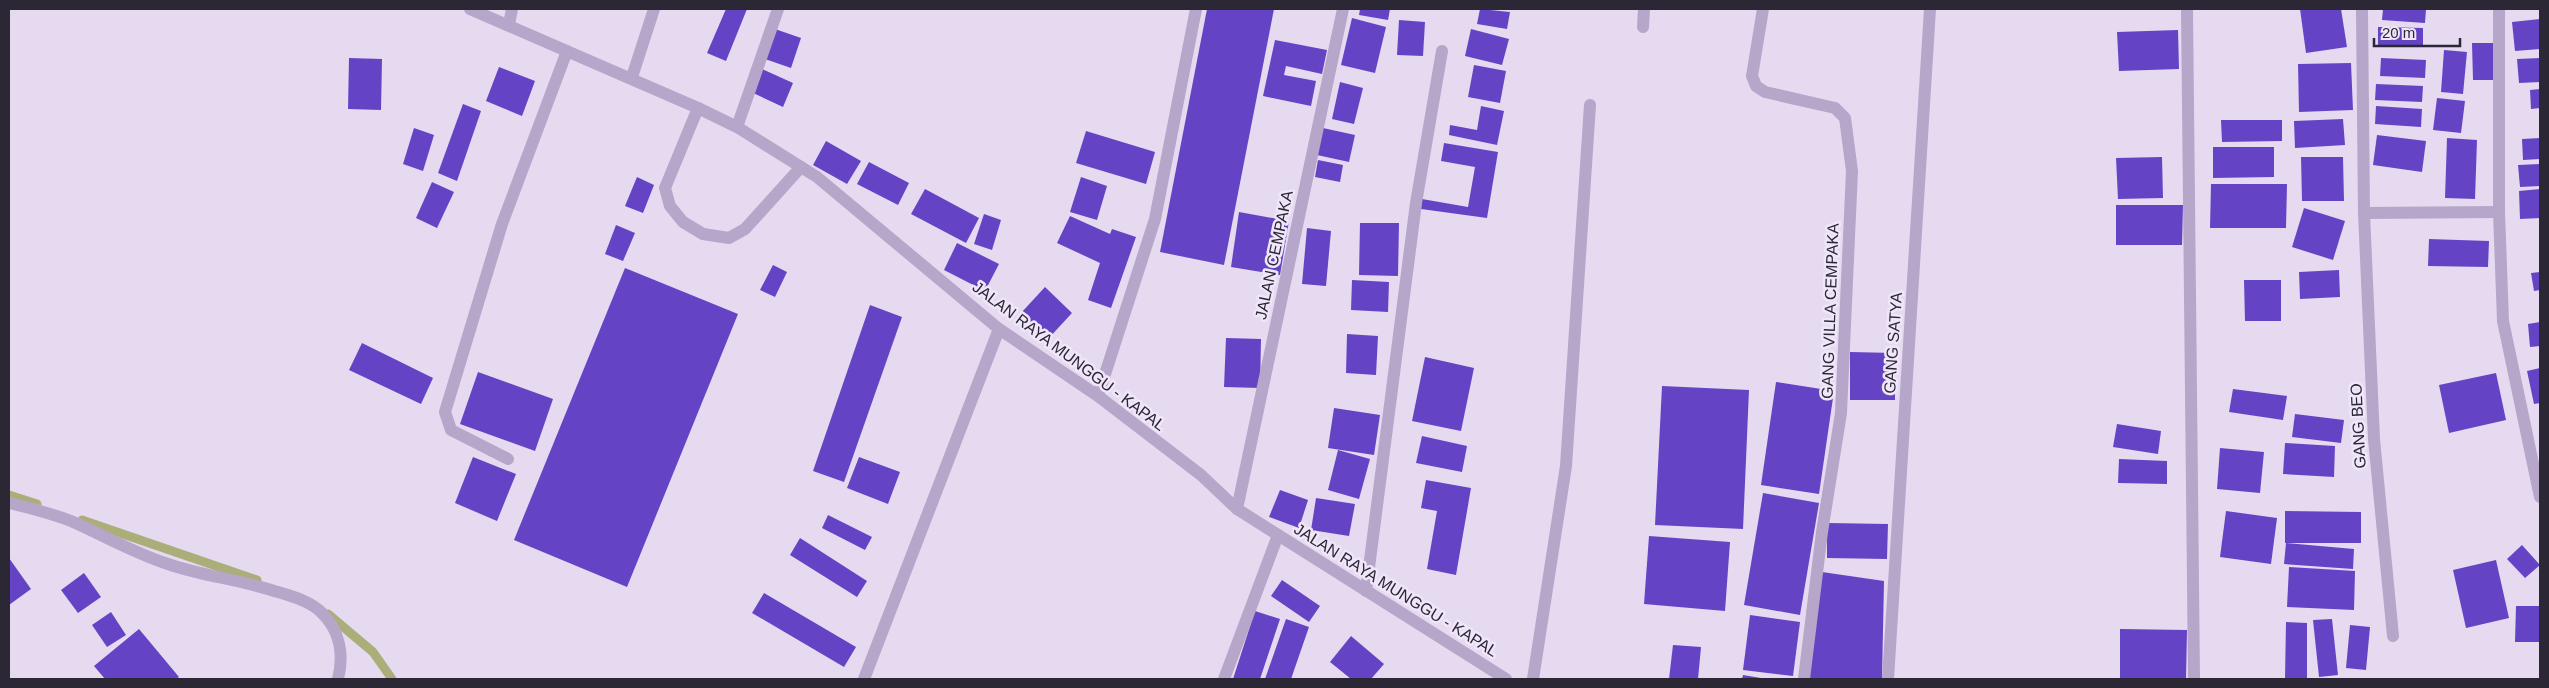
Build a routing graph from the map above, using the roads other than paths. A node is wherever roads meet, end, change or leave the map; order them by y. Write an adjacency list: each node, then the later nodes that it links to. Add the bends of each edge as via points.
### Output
1 (470, 9): 13 (street, JALAN RAYA MUNGGU - KAPAL)
2 (512, 9): 13 (street)
3 (654, 9): 17 (street)
4 (778, 9): 20 (street)
5 (1196, 9): 25 (street, via 1155,219)
6 (1344, 9): 29 (street, JALAN CEMPAKA)
7 (1644, 9): 14 (street)
8 (1763, 9): 38 (street, GANG VILLA CEMPAKA, via 1752,76 1756,86 1765,92 1836,108 1845,118 1852,171 1841,413)
9 (1930, 9): 39 (street, GANG SATYA)
10 (2187, 9): 40 (street)
11 (2362, 9): 23 (street, GANG BEO)
12 (2499, 9): 22 (street)
13 (509, 24): 16 (street, JALAN RAYA MUNGGU - KAPAL)
14 (1643, 27)
15 (1442, 51): 31 (street, via 1416,203)
16 (567, 52): 17 (street, JALAN RAYA MUNGGU - KAPAL); 26 (street, via 502,224 446,412 446,422 451,430)
17 (632, 77): 19 (street, JALAN RAYA MUNGGU - KAPAL)
18 (1590, 105): 37 (street, via 1566,466)
19 (698, 108): 20 (street, JALAN RAYA MUNGGU - KAPAL); 21 (street, via 666,188 670,206 683,222 703,234 729,238 745,229)
20 (737, 127): 21 (street, JALAN RAYA MUNGGU - KAPAL)
21 (801, 167): 24 (street, JALAN RAYA MUNGGU - KAPAL)
22 (2499, 212): 23 (street); 27 (street, via 2503,321)
23 (2364, 213): 32 (street, GANG BEO, via 2374,439)
24 (999, 329): 25 (street, JALAN RAYA MUNGGU - KAPAL); 34 (street)
25 (1098, 396): 29 (street, JALAN RAYA MUNGGU - KAPAL, via 1201,475)
26 (508, 459)
27 (2540, 497)
28 (9, 503): 33 (street, via 44,511 167,564 250,583 314,606 330,622 341,647 342,664)
29 (1237, 509): 30 (street, JALAN RAYA MUNGGU - KAPAL)
30 (1278, 535): 31 (street, JALAN RAYA MUNGGU - KAPAL); 35 (street)
31 (1366, 591): 36 (street, JALAN RAYA MUNGGU - KAPAL)
32 (2393, 636)
33 (338, 679)
34 (864, 679)
35 (1224, 679)
36 (1506, 679)
37 (1533, 679)
38 (1804, 679)
39 (1888, 679)
40 (2194, 679)

